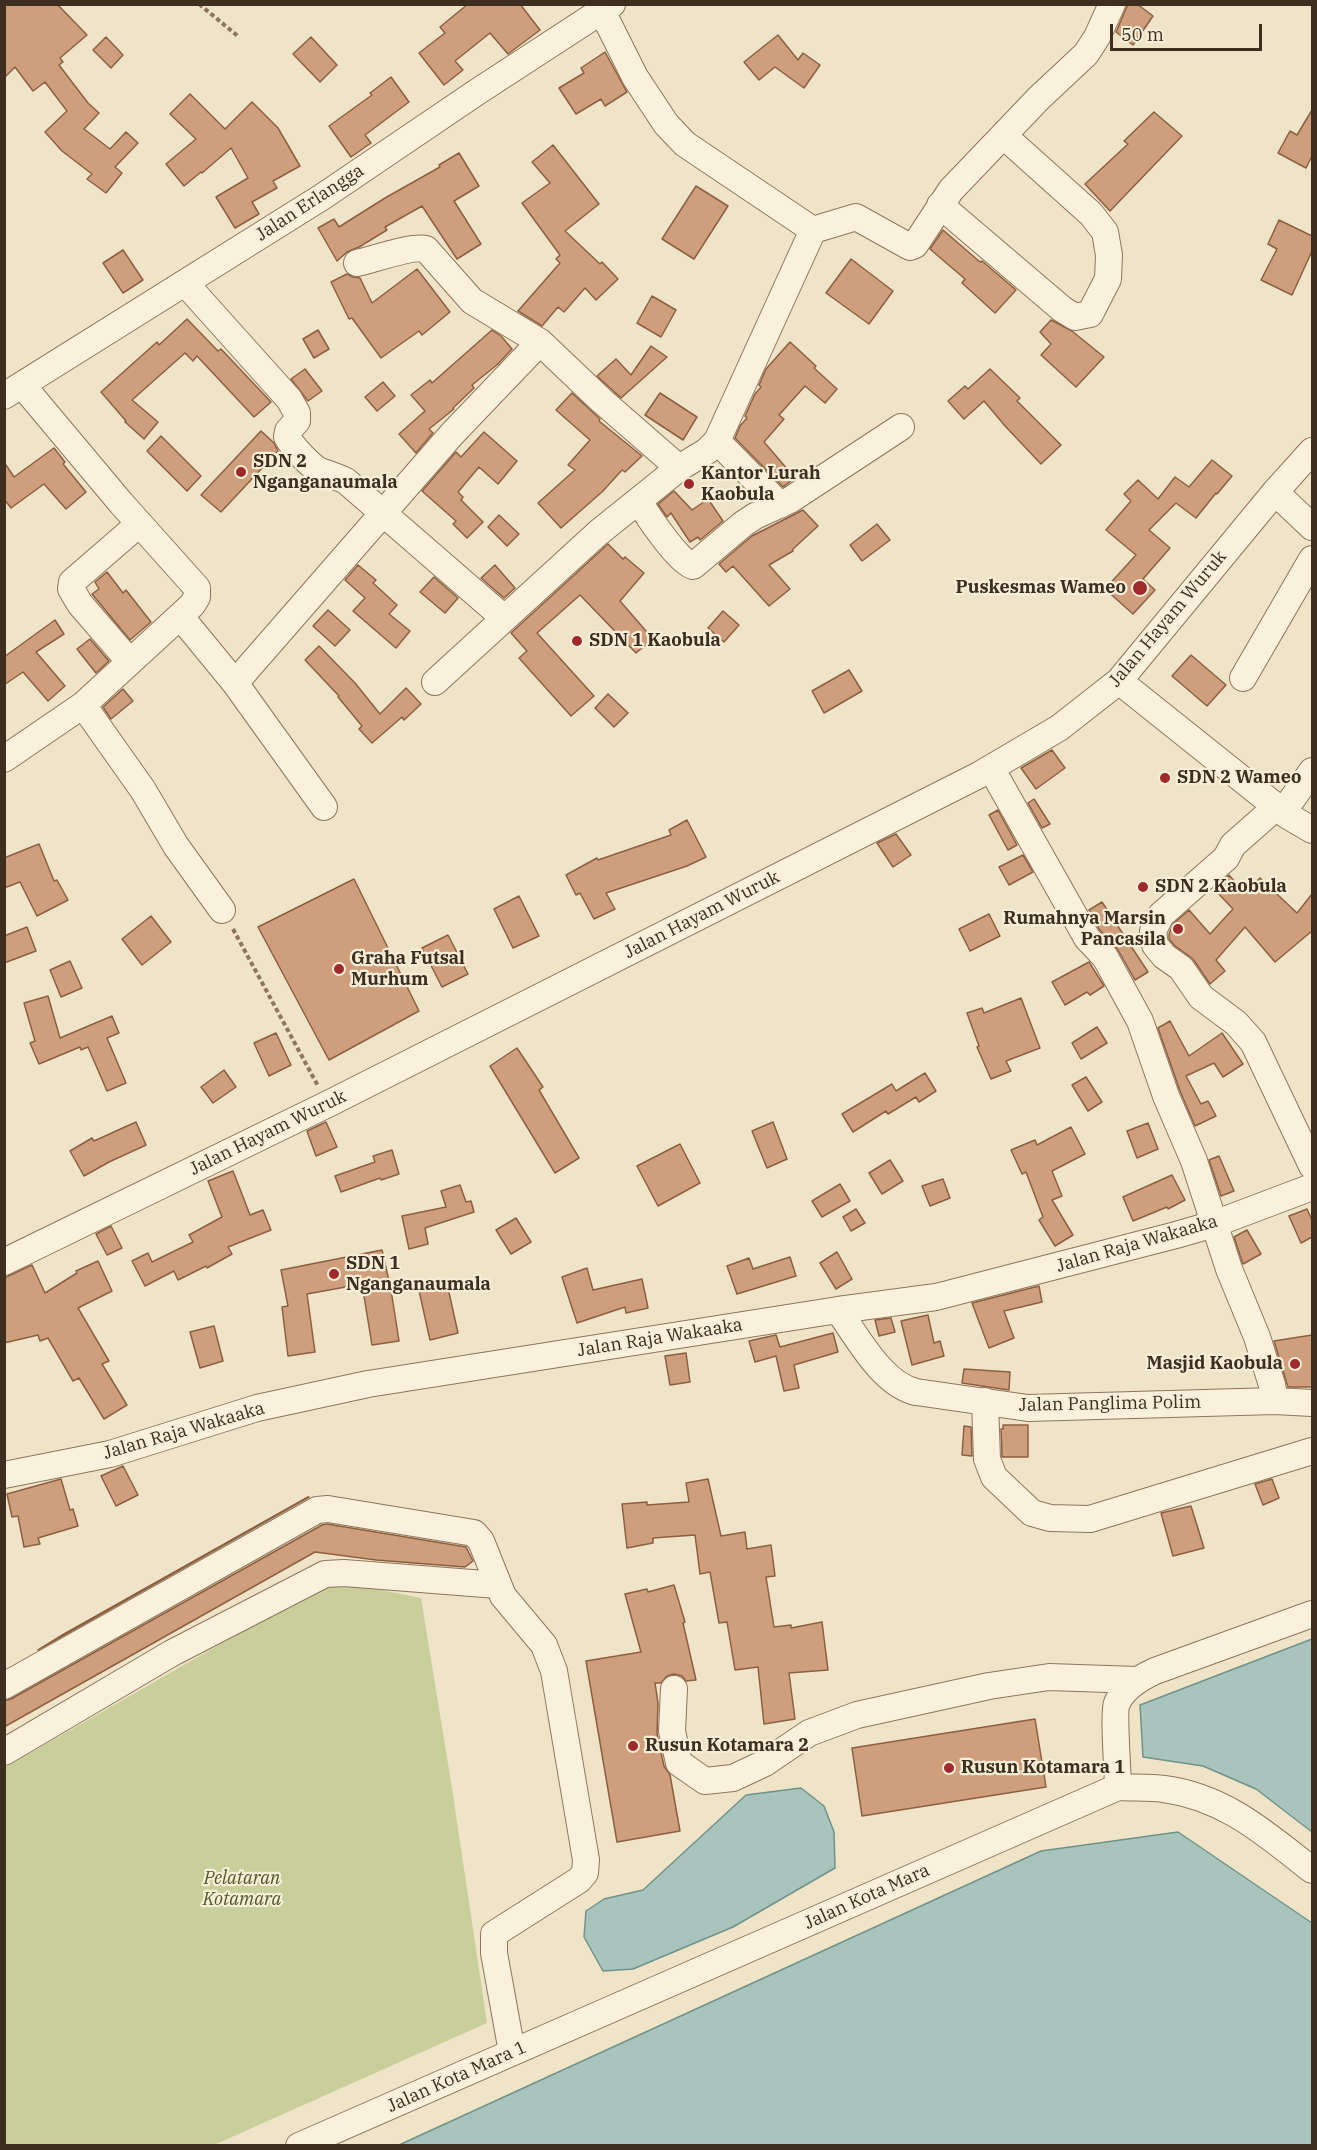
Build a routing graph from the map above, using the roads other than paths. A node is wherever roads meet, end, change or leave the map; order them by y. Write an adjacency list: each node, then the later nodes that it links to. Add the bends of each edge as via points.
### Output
1 (1112, 4): 3 (street, via 1086,54)
2 (607, 8): 5 (street, via 635,77 666,124 685,144); 7 (street, Jalan Erlangga)
3 (1004, 136): 4 (street); 4 (street, via 1091,214 1105,232 1108,279 1090,314 1075,317 1062,309)
4 (940, 205): 5 (street, via 910,247 856,216)
5 (813, 230): 11 (street)
6 (357, 263): 8 (street, via 408,249 426,249 472,301)
7 (185, 283): 9 (street, Jalan Erlangga); 17 (street, via 289,399 297,413 297,421 286,437 290,443 318,470 346,481)
8 (540, 342): 13 (street); 17 (street)
9 (14, 391): 18 (street)
10 (901, 427): 16 (street)
11 (717, 441): 13 (street); 16 (street)
12 (1312, 451): 14 (street, Jalan Hayam Wuruk)
13 (679, 468): 15 (street)
14 (1275, 492): 19 (street); 25 (street, Jalan Hayam Wuruk)
15 (639, 501): 16 (street, via 667,541 687,565 693,566 743,525); 22 (street)
16 (780, 505)
17 (383, 513): 22 (street); 27 (street)
18 (140, 525): 21 (street, via 197,588 197,597); 23 (street, via 72,582 71,589)
19 (1312, 527)
20 (1312, 559): 24 (street)
21 (180, 616): 23 (street); 27 (street)
22 (504, 618): 26 (street)
23 (130, 662): 28 (street)
24 (1243, 678)
25 (1119, 681): 30 (street, Jalan Hayam Wuruk, via 1059,728); 33 (street)
26 (435, 682)
27 (235, 683): 32 (street)
28 (83, 705): 29 (street); 35 (street)
29 (4, 759)
30 (991, 768): 38 (street, via 1087,938 1105,957 1140,1021); 39 (street, Jalan Hayam Wuruk, via 328,1104)
31 (1312, 771): 33 (street)
32 (324, 807)
33 (1280, 809): 34 (street); 36 (street, via 1233,845 1226,858 1161,915 1153,931 1155,945 1164,956 1181,968 1201,997 1236,1023 1253,1042)
34 (1312, 830)
35 (222, 910)
36 (1312, 1166)
37 (1312, 1187): 38 (street, Jalan Raja Wakaaka)
38 (1214, 1224): 40 (street, Jalan Raja Wakaaka, via 936,1297); 42 (street, via 1257,1337)
39 (4, 1262)
40 (838, 1310): 41 (street, Jalan Panglima Polim, via 888,1378 904,1389); 45 (street, Jalan Raja Wakaaka, via 368,1384 257,1408 110,1454)
41 (985, 1401): 42 (street, Jalan Panglima Polim, via 1028,1408); 44 (street, via 987,1459 994,1478 1032,1513 1050,1518 1090,1520)
42 (1275, 1401): 43 (street, Jalan Panglima Polim)
43 (1312, 1402)
44 (1312, 1451)
45 (4, 1475)
46 (497, 1585): 49 (street, via 481,1541 474,1533 317,1510); 51 (street, via 325,1574 172,1653); 55 (street, via 544,1645 554,1671 586,1860 585,1873 579,1880 494,1934)
47 (1312, 1614): 48 (street)
48 (1137, 1680): 50 (street, via 1049,1677 856,1715 809,1733 765,1763 733,1778 705,1781 679,1763 672,1731); 52 (street, via 1116,1705)
49 (4, 1686)
50 (674, 1689)
51 (4, 1752)
52 (1118, 1787): 53 (street, Jalan Kota Mara, via 1164,1789 1222,1807 1243,1817); 54 (street, Jalan Kota Mara)
53 (1312, 1870)
54 (615, 2007): 55 (street, Jalan Kota Mara 1)
55 (512, 2052): 56 (street, Jalan Kota Mara 1)
56 (298, 2145)

